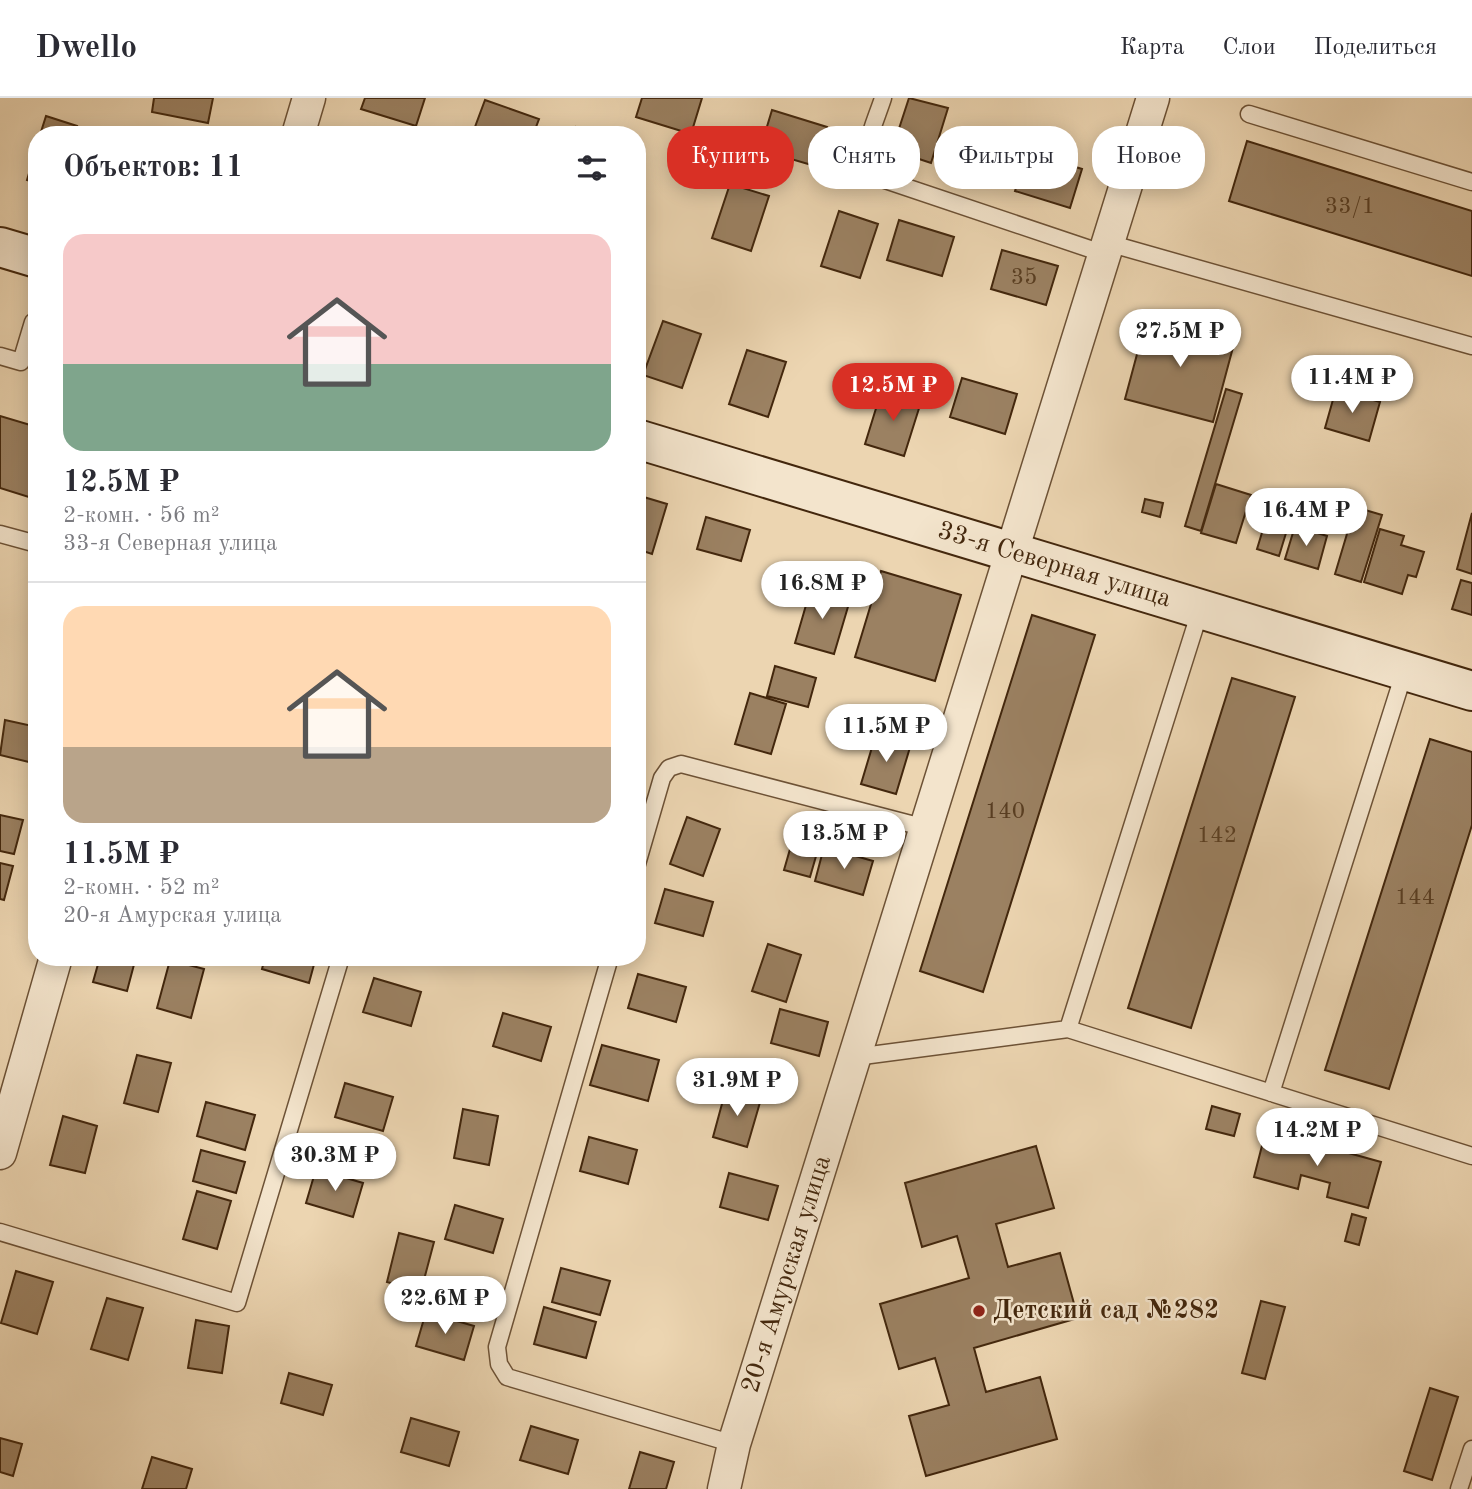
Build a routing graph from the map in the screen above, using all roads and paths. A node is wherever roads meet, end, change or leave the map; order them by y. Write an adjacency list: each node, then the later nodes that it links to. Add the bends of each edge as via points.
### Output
1 (309, 98): 5 (street)
2 (883, 98): 8 (lane, via 865,157 873,176)
3 (1153, 98): 8 (street, 20-я Амурская улица)
4 (1249, 114): 6 (lane)
5 (301, 126)
6 (1472, 183)
7 (0, 247): 9 (street)
8 (1107, 248): 11 (lane); 16 (street, 20-я Амурская улица)
9 (28, 255)
10 (28, 339): 12 (lane, via 21,362)
11 (1472, 346)
12 (0, 356)
13 (646, 442): 16 (street, 33-я Северная улица)
14 (0, 534): 15 (lane)
15 (28, 542)
16 (1013, 551): 17 (street, 33-я Северная улица); 20 (street, 20-я Амурская улица)
17 (1201, 608): 18 (street, 33-я Северная улица); 25 (lane)
18 (1405, 670): 19 (street, 33-я Северная улица); 27 (lane)
19 (1472, 691)
20 (926, 828): 21 (lane, via 681,764 669,768 662,778); 26 (street, 20-я Амурская улица)
21 (646, 833)
22 (53, 966): 28 (street)
23 (338, 966): 30 (lane, via 237,1303)
24 (607, 966): 31 (lane, via 497,1347 499,1364 507,1377)
25 (1068, 1029): 26 (lane); 27 (lane)
26 (855, 1057): 31 (street, 20-я Амурская улица)
27 (1271, 1093): 29 (lane)
28 (0, 1153)
29 (1472, 1156)
30 (0, 1233)
31 (734, 1444): 33 (street, 20-я Амурская улица)
32 (1472, 1449): 34 (lane)
33 (724, 1489)
34 (1459, 1489)

